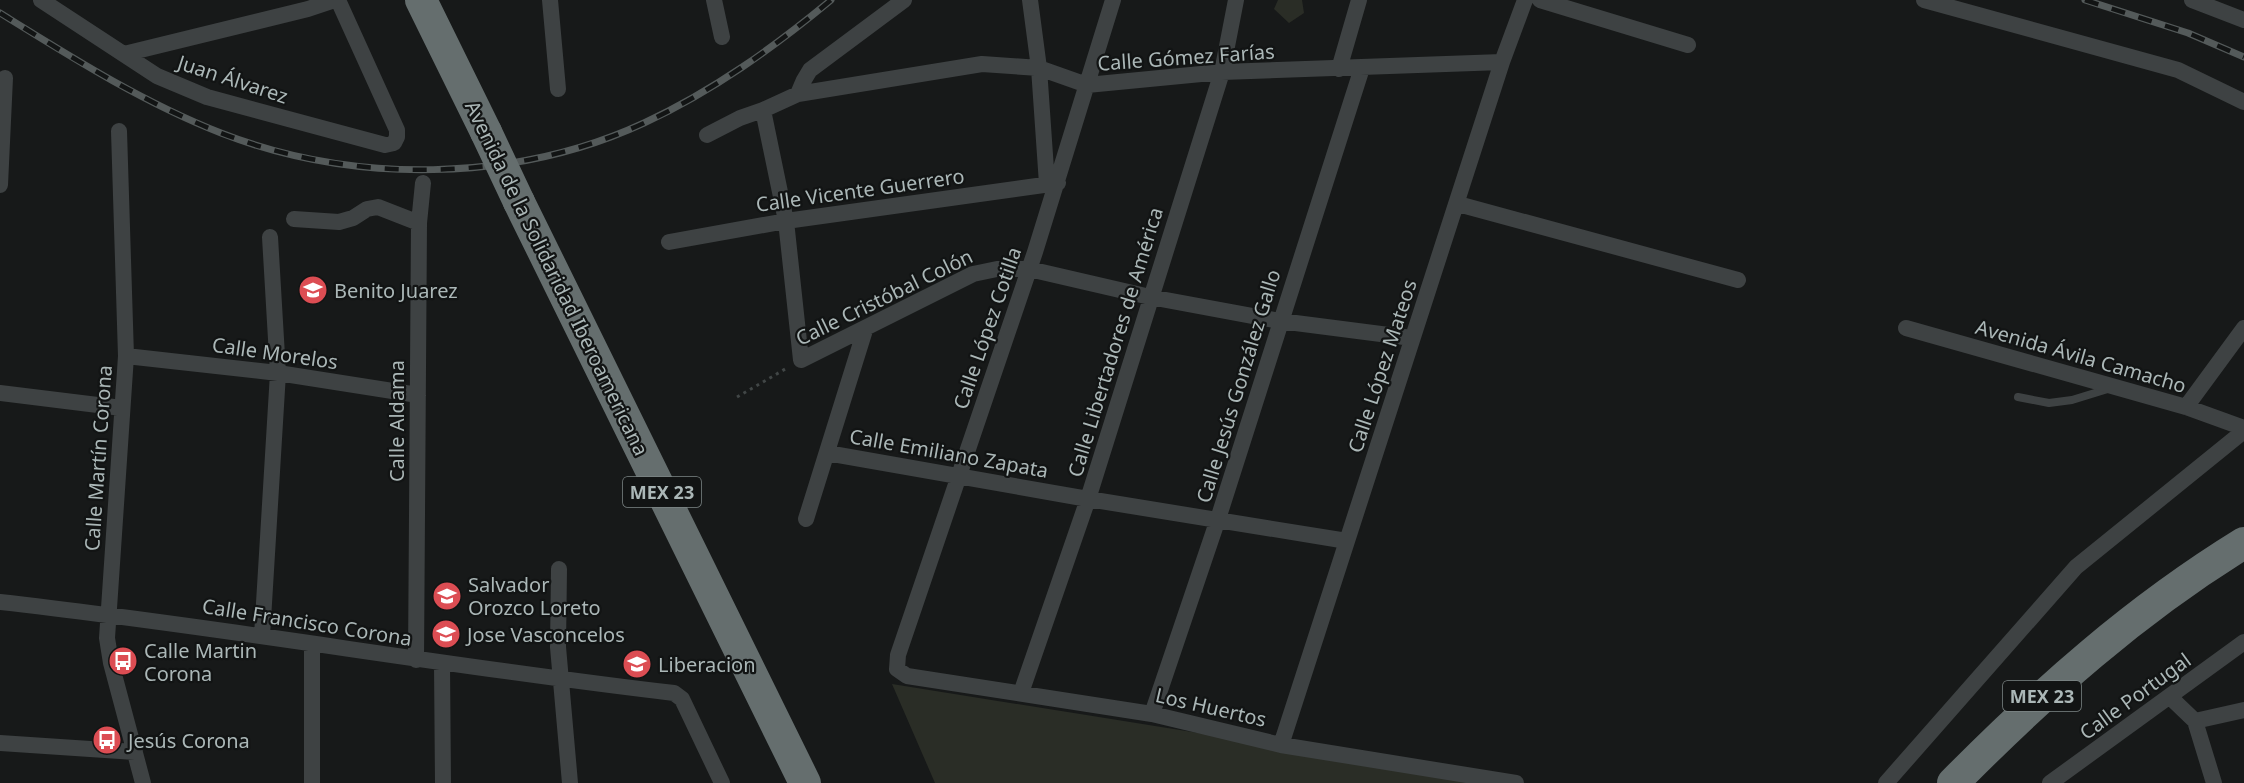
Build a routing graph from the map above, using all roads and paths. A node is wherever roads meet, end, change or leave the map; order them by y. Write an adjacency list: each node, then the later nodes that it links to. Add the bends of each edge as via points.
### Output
1 (42, 0): 19 (street, Juan Álvarez)
2 (336, 0): 15 (street); 19 (street, Juan Álvarez, via 397,130 394,143 385,145 207,97 157,76)
3 (421, 0): 91 (highway, Avenida de la Solidaridad Iberoamericana / MEX 23, bridge)
4 (550, 0): 27 (street)
5 (714, 0): 17 (street)
6 (904, 0): 28 (street, via 810,70)
7 (1030, 0): 21 (street)
8 (1113, 0): 26 (street, Calle López Cotilla)
9 (1236, 0): 24 (street, Calle Libertadores de América)
10 (1359, 0): 23 (street)
11 (1525, 0): 20 (street, Calle López Mateos)
12 (1540, 0): 18 (street)
13 (1924, 0): 29 (street, via 2178,70)
14 (2192, 0): 16 (street)
15 (304, 4): 19 (street)
16 (2244, 20)
17 (722, 37)
18 (1688, 45)
19 (124, 54)
20 (1502, 62): 22 (street, Calle Gómez Farías); 36 (street, Calle López Mateos)
21 (1039, 68): 26 (street, Calle Gómez Farías); 28 (street, Calle Gómez Farías, via 982,64); 34 (street)
22 (1362, 68): 23 (street, Calle Gómez Farías); 45 (street, Calle Jesús González Gallo)
23 (1339, 69): 24 (street, Calle Gómez Farías)
24 (1222, 72): 26 (street, Calle Gómez Farías); 44 (street, Calle Libertadores de América)
25 (5, 78): 35 (street)
26 (1087, 85): 34 (street, Calle López Cotilla)
27 (558, 89)
28 (798, 94): 30 (street, Calle Gómez Farías)
29 (2244, 102)
30 (763, 110): 32 (street, Calle Gómez Farías); 38 (street)
31 (119, 131): 50 (street, Calle Martín Corona)
32 (707, 135)
33 (423, 183): 39 (street, Calle Aldama)
34 (1052, 184): 38 (street, Calle Vicente Guerrero); 42 (street, Calle López Cotilla)
35 (0, 185)
36 (1458, 204): 43 (street); 49 (street, Calle López Mateos)
37 (294, 219): 39 (street, via 339,222 378,207)
38 (786, 220): 41 (street, Calle Vicente Guerrero); 51 (street)
39 (419, 223): 55 (street, Calle Aldama)
40 (270, 237): 52 (street)
41 (669, 242)
42 (1029, 269): 44 (street, Calle Cristóbal Colón); 48 (street, Calle Cristóbal Colón, via 973,274); 62 (street, Calle López Cotilla)
43 (1738, 280)
44 (1150, 297): 45 (street, Calle Cristóbal Colón); 63 (street, Calle Libertadores de América)
45 (1280, 321): 49 (street, Calle Cristóbal Colón); 65 (street, Calle Jesús González Gallo)
46 (1906, 328): 53 (street, Avenida Ávila Camacho)
47 (2244, 328): 58 (street)
48 (865, 330): 51 (street, Calle Cristóbal Colón); 61 (street)
49 (1413, 338): 66 (street, Calle López Mateos)
50 (126, 356): 52 (street, Calle Morelos); 59 (street, Calle Martín Corona)
51 (801, 360): 56 (path, Calle Cristóbal Colón)
52 (278, 373): 55 (street, Calle Morelos); 71 (street)
53 (2115, 387): 57 (lane, via 2049,403); 58 (street, Avenida Ávila Camacho)
54 (0, 393): 59 (street)
55 (417, 395): 74 (street, Calle Aldama)
56 (737, 397)
57 (2018, 397)
58 (2186, 407): 60 (street, Avenida Ávila Camacho)
59 (122, 408): 70 (street, Calle Martín Corona)
60 (2244, 429): 93 (street, via 2076,567)
61 (827, 453): 62 (street, Calle Emiliano Zapata); 64 (street)
62 (958, 476): 63 (street, Calle Emiliano Zapata); 76 (street, Calle López Cotilla, via 898,655)
63 (1088, 499): 65 (street, Calle Emiliano Zapata); 78 (street, Calle Libertadores de América)
64 (806, 519)
65 (1218, 519): 66 (street, Calle Emiliano Zapata); 81 (street, Calle Jesús González Gallo)
66 (1347, 540): 84 (street, Calle López Mateos)
67 (2244, 543): 94 (highway, MEX 23, via 2137,616 2054,684)
68 (559, 569): 77 (street)
69 (0, 602): 70 (street, Calle Francisco Corona)
70 (108, 614): 71 (street, Calle Francisco Corona); 85 (street, Calle Martín Corona, via 111,663)
71 (262, 636): 73 (street, Calle Francisco Corona)
72 (2244, 642): 79 (street, Calle Portugal)
73 (312, 644): 74 (street, Calle Francisco Corona); 87 (street)
74 (416, 660): 75 (street, Calle Francisco Corona)
75 (442, 664): 77 (street, Calle Francisco Corona); 88 (street)
76 (897, 669): 78 (street, Los Huertos, via 907,676)
77 (561, 680): 89 (street); 90 (street, Calle Francisco Corona, via 679,695)
78 (1021, 693): 81 (street, Los Huertos)
79 (2170, 697): 82 (street); 95 (street, Calle Portugal)
80 (2244, 710): 82 (street)
81 (1152, 714): 84 (street, Los Huertos)
82 (2195, 721): 96 (street)
83 (0, 743): 85 (street)
84 (1281, 745): 92 (street, Los Huertos)
85 (135, 752): 86 (street, Calle Martín Corona)
86 (143, 783)
87 (312, 783)
88 (443, 783)
89 (570, 783)
90 (722, 783)
91 (805, 783)
92 (1516, 783)
93 (1886, 783)
94 (1953, 783)
95 (2050, 783)
96 (2214, 783)

